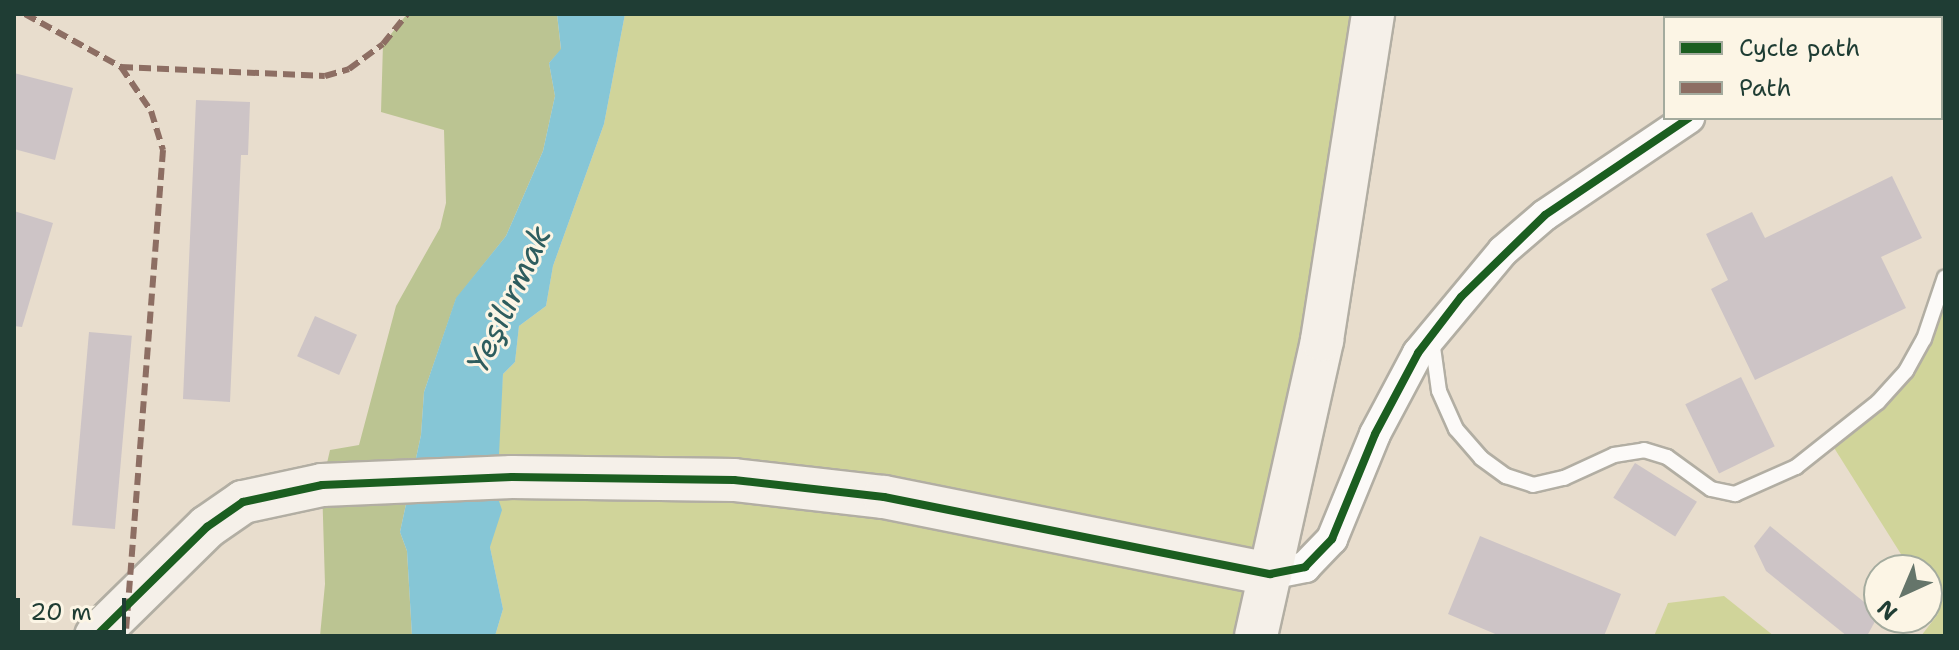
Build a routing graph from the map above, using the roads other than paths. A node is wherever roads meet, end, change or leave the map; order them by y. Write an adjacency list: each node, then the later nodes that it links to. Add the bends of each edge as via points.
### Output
1 (1373, 14): 6 (street, via 1322,340)
2 (1686, 120): 5 (street, via 1545,215 1503,251)
3 (1945, 277): 4 (lane)
4 (1943, 303): 5 (lane, via 1906,371 1878,402 1796,467 1735,494 1711,489 1667,457 1644,450 1614,455 1564,478 1533,485 1506,476 1481,458 1456,429 1439,391)
5 (1432, 336): 6 (street, via 1375,434 1332,539 1305,567)
6 (1270, 574): 7 (street, via 884,497 734,480 512,477 322,485 243,502 207,527); 8 (street)
7 (96, 636)
8 (1256, 636)

